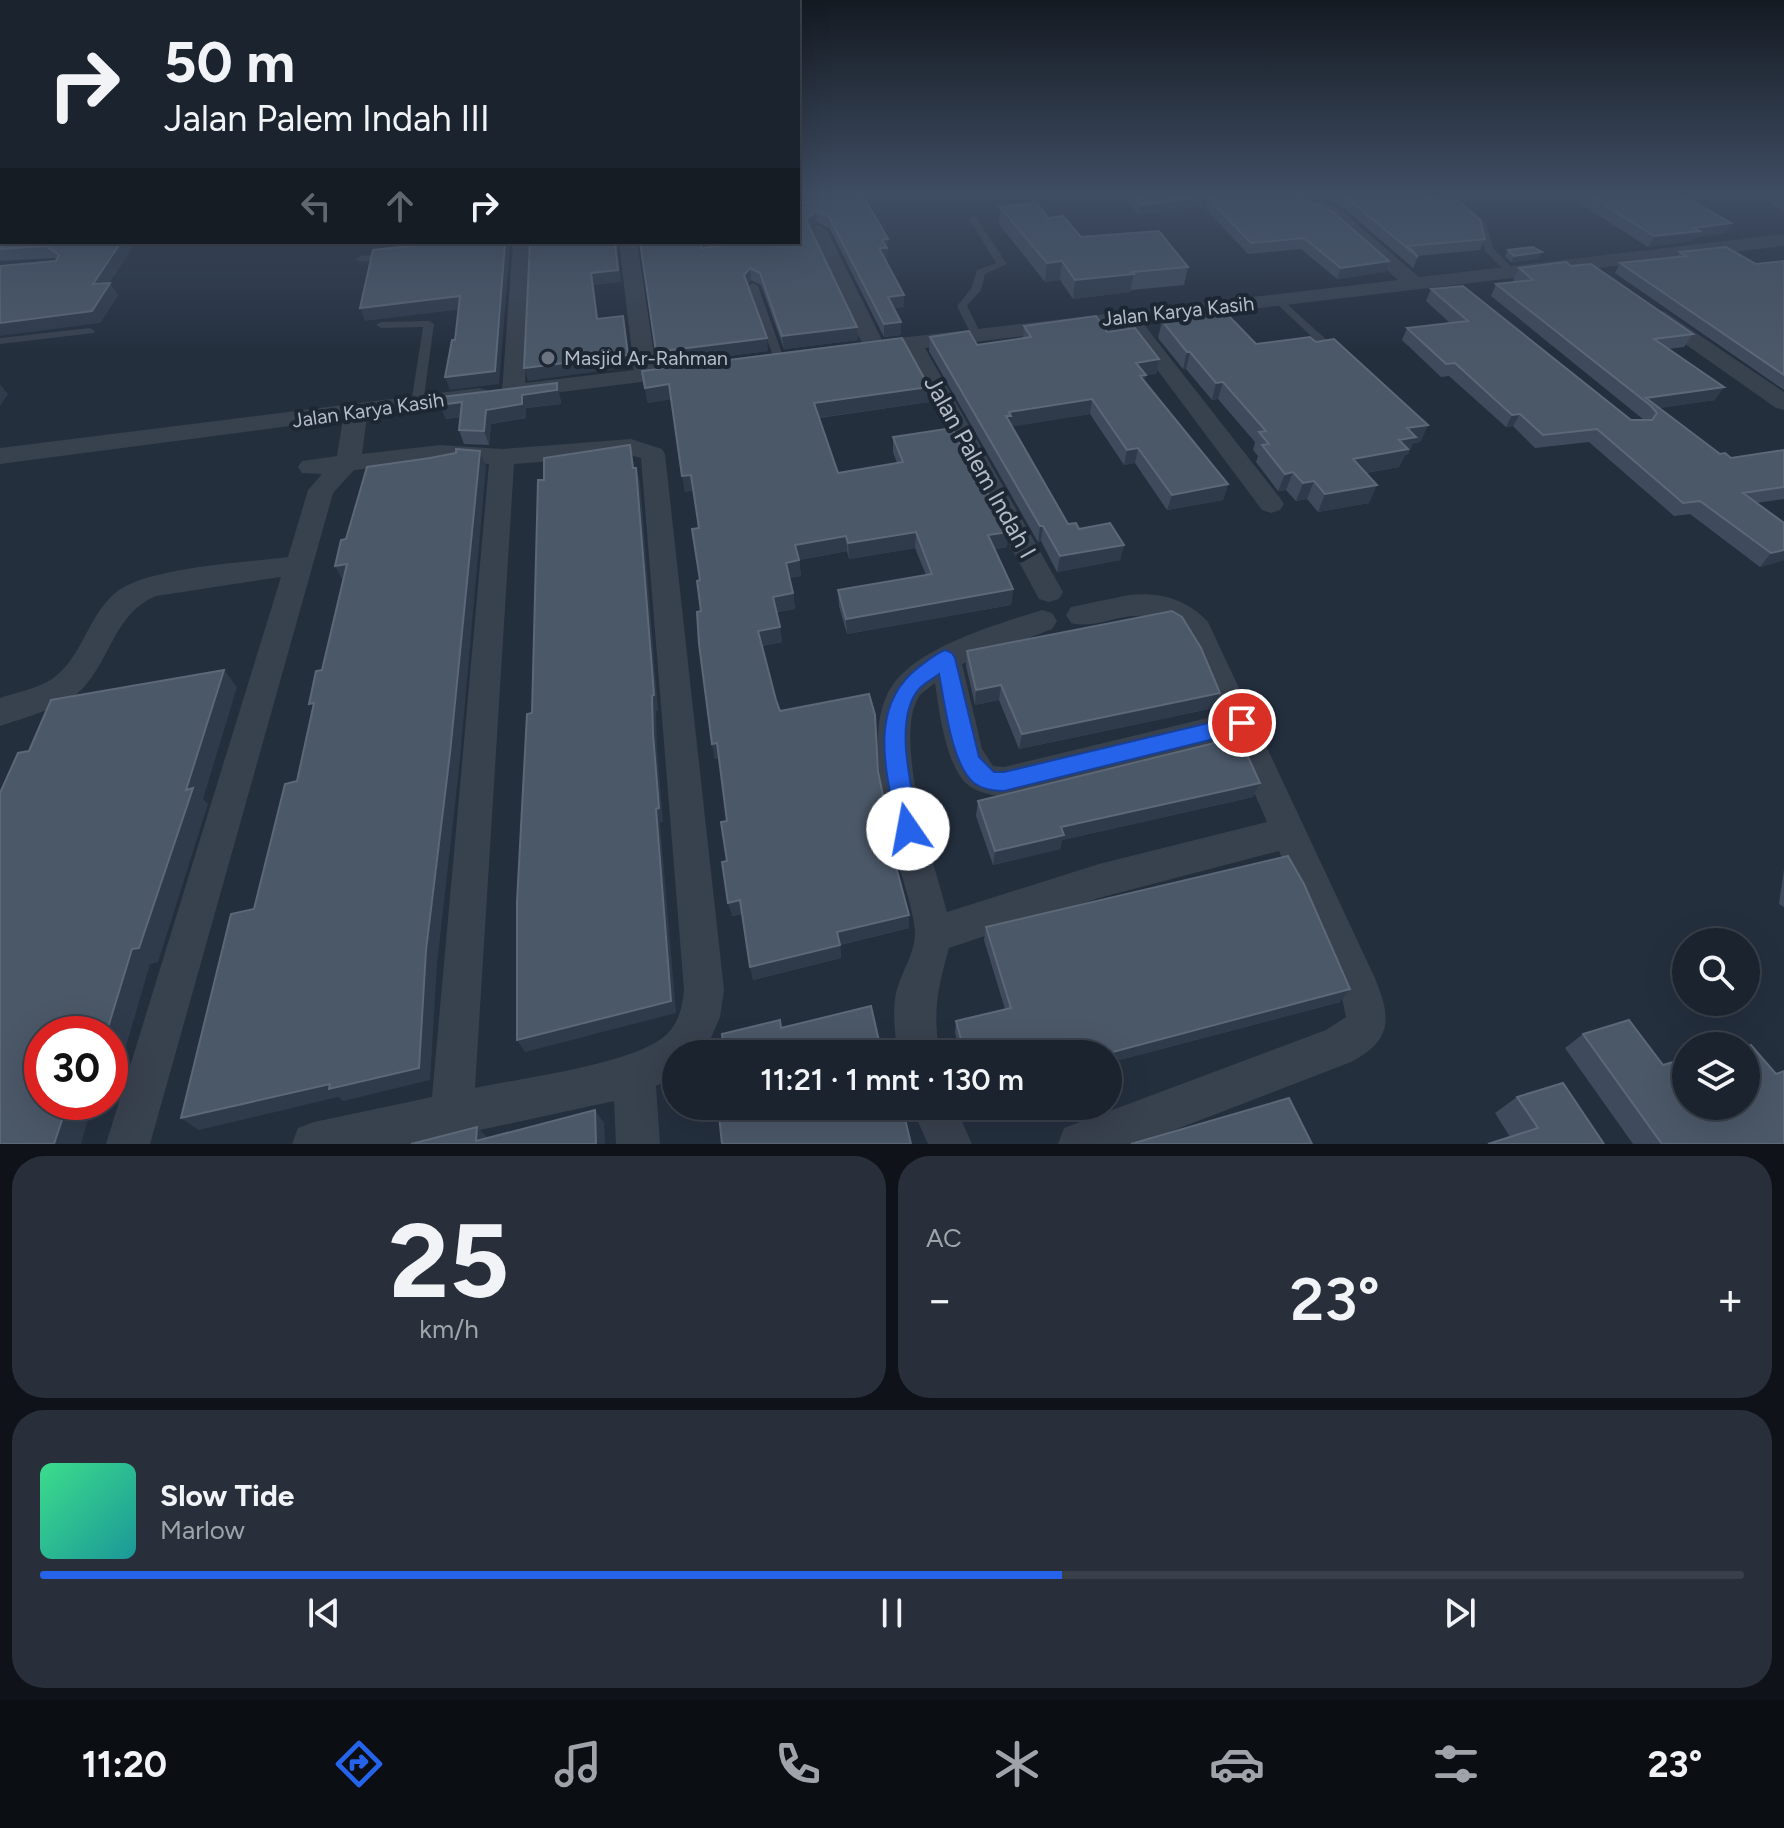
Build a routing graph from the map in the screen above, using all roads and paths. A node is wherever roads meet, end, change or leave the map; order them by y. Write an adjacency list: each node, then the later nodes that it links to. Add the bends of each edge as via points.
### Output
1 (522, 245): 32 (street)
2 (628, 245): 31 (street)
3 (825, 245): 25 (street)
4 (990, 245): 22 (lane, via 1002,264 980,272 976,290 962,306)
5 (1371, 245): 14 (street)
6 (1487, 245): 11 (lane)
7 (1739, 245): 10 (street, Jalan Karya Kasih)
8 (402, 254): 9 (lane)
9 (360, 259)
10 (1586, 265): 11 (street, Jalan Karya Kasih); 13 (street)
11 (1511, 272): 12 (street, Jalan Karya Kasih)
12 (1453, 280): 14 (street, Jalan Karya Kasih); 16 (street)
13 (1610, 282)
14 (1415, 284): 18 (street, Jalan Karya Kasih)
15 (753, 286): 29 (lane)
16 (1477, 299)
17 (1635, 299): 33 (street)
18 (1279, 300): 19 (street, Jalan Karya Kasih); 28 (lane)
19 (1127, 316): 22 (street, Jalan Karya Kasih); 41 (street)
20 (381, 325): 34 (lane, via 429,324)
21 (90, 331): 23 (lane)
22 (977, 336): 24 (street, Jalan Karya Kasih)
23 (0, 341)
24 (911, 343): 25 (street, Jalan Karya Kasih); 43 (street, Jalan Palem Indah I)
25 (875, 347): 26 (street, Jalan Karya Kasih)
26 (848, 351)
27 (806, 356): 29 (street)
28 (1339, 356)
29 (771, 360)
30 (705, 368): 31 (street, Jalan Karya Kasih)
31 (646, 375): 32 (street, Jalan Karya Kasih)
32 (513, 391): 34 (street, Jalan Karya Kasih)
33 (1784, 403)
34 (417, 404): 35 (street, Jalan Karya Kasih)
35 (356, 412): 36 (street, Jalan Karya Kasih); 39 (street)
36 (318, 417): 37 (street, Jalan Karya Kasih); 40 (street)
37 (0, 456)
38 (502, 457): 39 (street, via 440,453); 49 (street, via 631,447 648,450 656,459 704,990 703,1013); 53 (street)
39 (349, 461): 40 (street)
40 (316, 478): 42 (street)
41 (1271, 504)
42 (298, 565): 45 (street, via 131,593 68,684); 55 (street)
43 (1045, 607): 44 (street); 46 (street, via 1070,595 1080,604 1081,615 1156,603 1181,611 1198,630)
44 (945, 658): 46 (street, via 969,760 982,777 994,781); 48 (street, via 909,686 895,725 901,802)
45 (0, 713)
46 (1242, 723): 47 (street)
47 (1290, 832): 48 (street, via 1099,881); 59 (street, via 1363,999 1364,1030 1336,1047)
48 (934, 935): 50 (street, via 916,995)
49 (688, 1040)
50 (917, 1040)
51 (662, 1061): 52 (street)
52 (634, 1075): 53 (street); 57 (street)
53 (452, 1113): 56 (street)
54 (939, 1120): 58 (street)
55 (128, 1144)
56 (314, 1144)
57 (638, 1144)
58 (950, 1144)
59 (1080, 1144)

